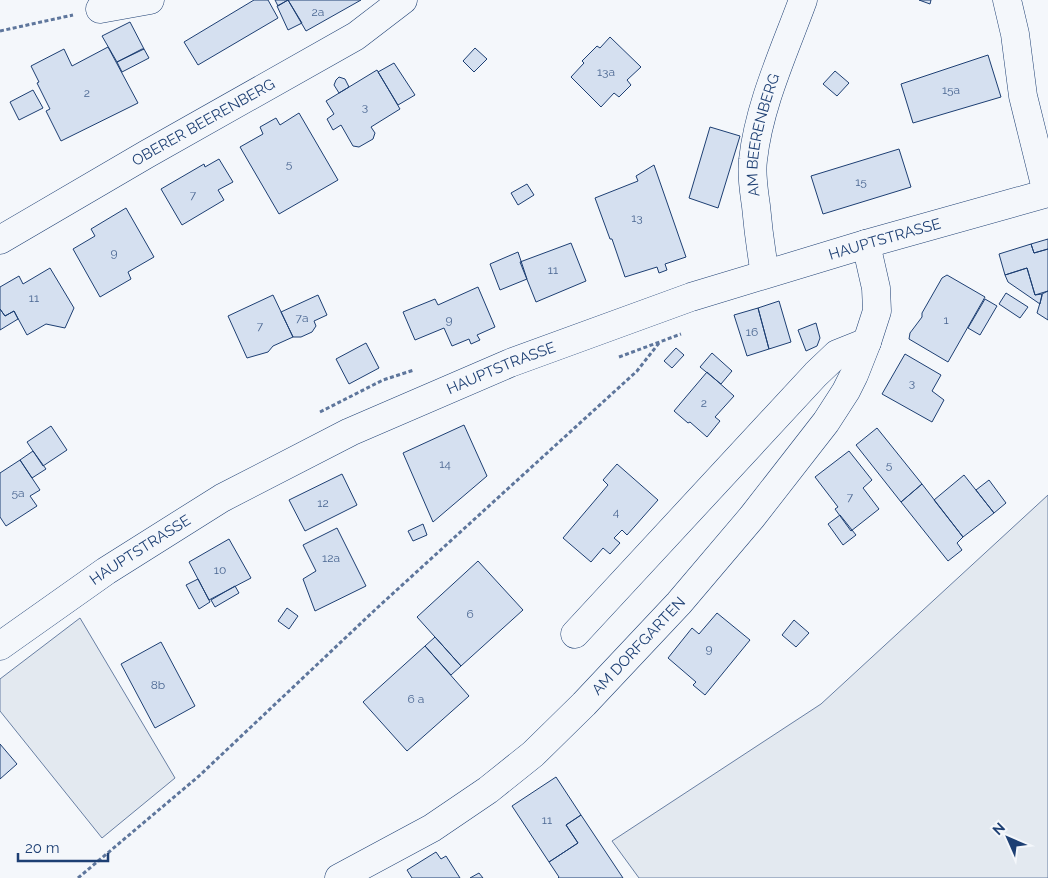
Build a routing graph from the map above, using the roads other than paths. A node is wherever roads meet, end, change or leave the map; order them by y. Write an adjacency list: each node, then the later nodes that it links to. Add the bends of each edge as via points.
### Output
1 (150, 0): 5 (street)
2 (403, 0): 7 (street, OBERER BEERENBERG, via 356,36)
3 (803, 0): 9 (street, AM BEERENBERG, via 760,122 753,162)
4 (1006, 0): 6 (street, via 1015,34 1023,96)
5 (102, 5)
6 (1047, 193): 8 (street, HAUPTSTRASSE)
7 (0, 240)
8 (866, 244): 9 (street, HAUPTSTRASSE); 10 (street, AM DORFGARTEN, via 876,288 876,311)
9 (766, 274): 12 (street, HAUPTSTRASSE, via 691,296 510,363 350,432 222,498 106,571)
10 (867, 342): 11 (street, via 837,354 816,374); 13 (street, AM DORFGARTEN, via 846,391 826,422 679,603 584,704 533,754 488,790 432,828)
11 (576, 634)
12 (0, 646)
13 (339, 878)

